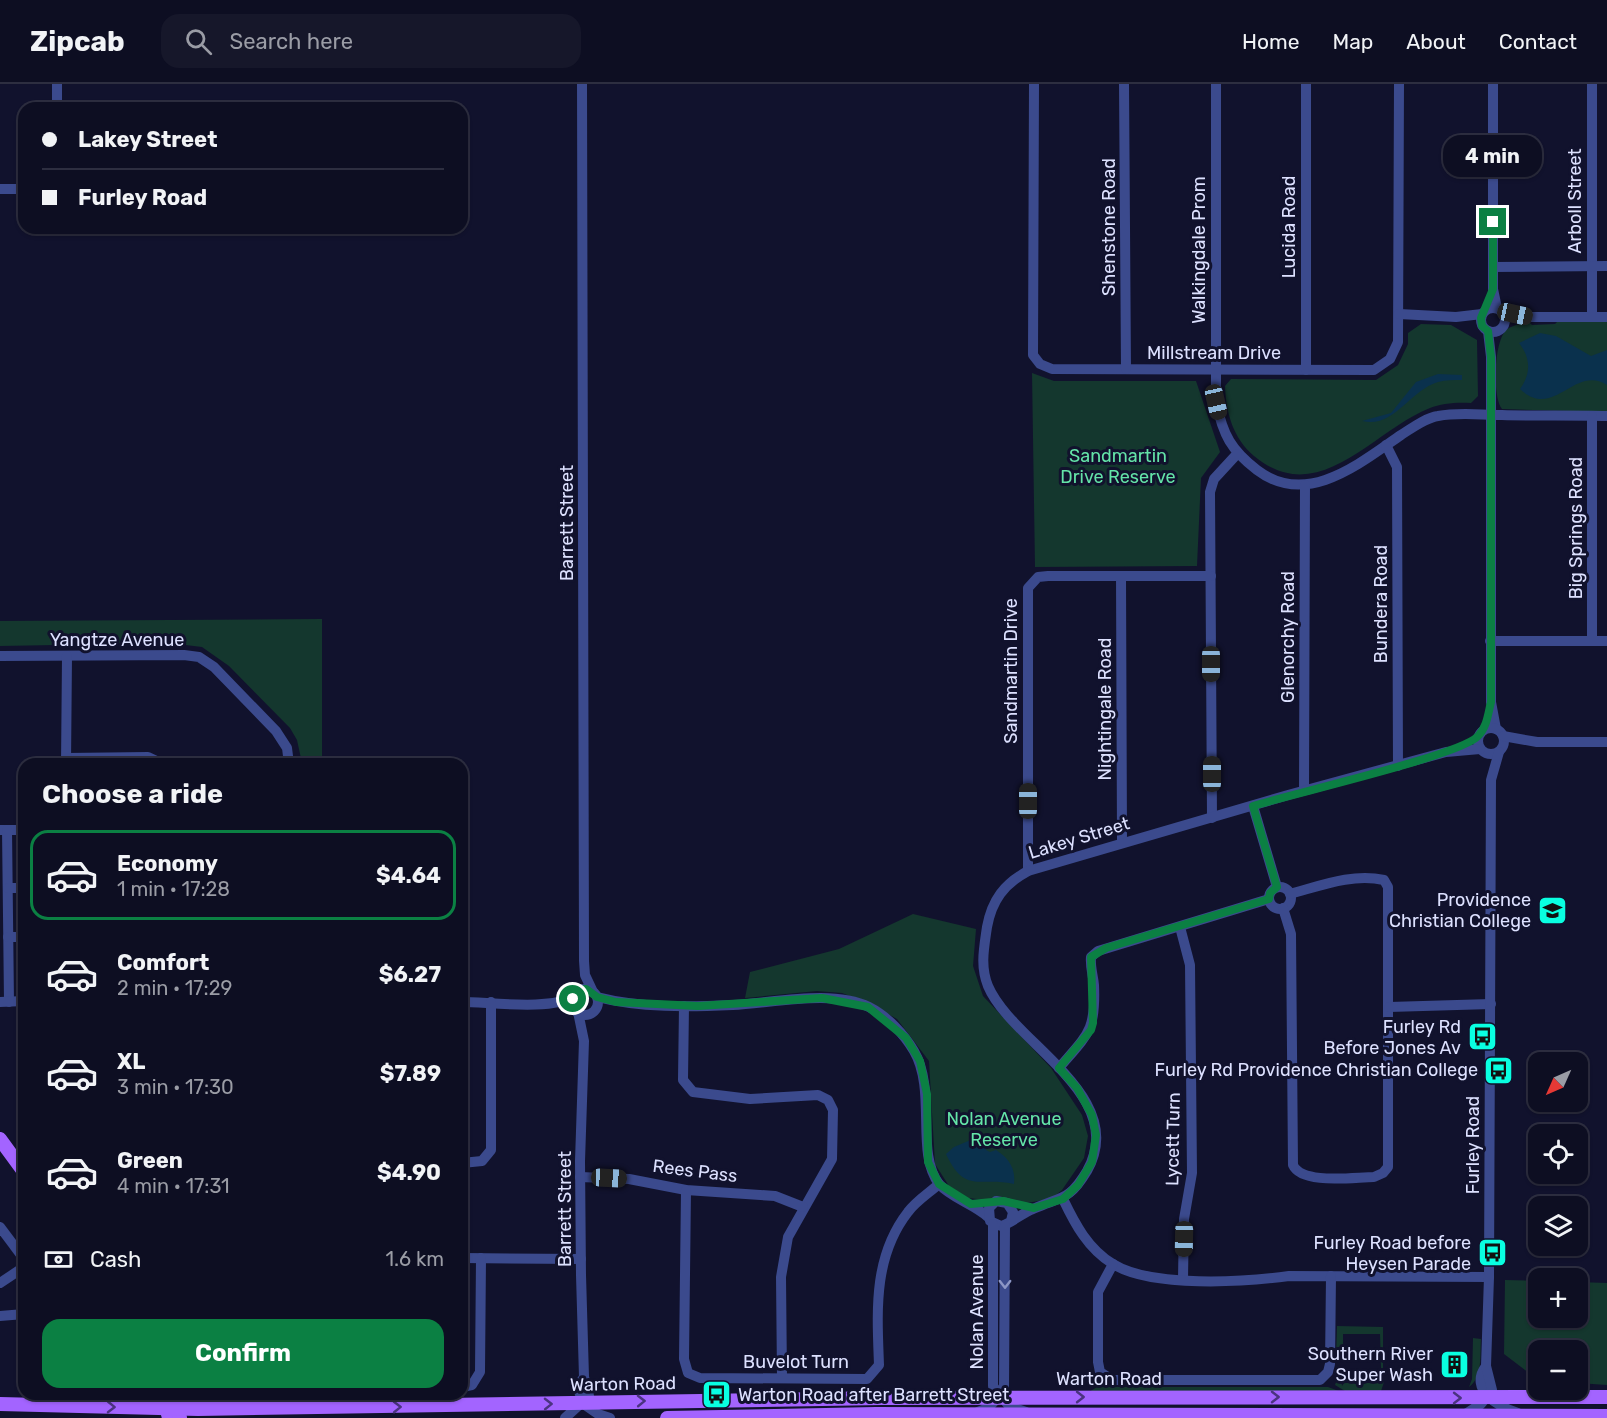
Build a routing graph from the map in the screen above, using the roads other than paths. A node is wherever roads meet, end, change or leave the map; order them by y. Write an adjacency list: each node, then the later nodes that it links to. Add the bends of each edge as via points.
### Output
1 (57, 84): 10 (street)
2 (582, 84): 64 (street, Barrett Street)
3 (1034, 84): 23 (street, Millstream Drive, via 1033,355 1040,364 1052,369)
4 (1124, 84): 23 (street, Shenstone Road)
5 (1216, 84): 24 (street, Walkingdale Prom)
6 (1306, 84): 25 (street, Lucida Road)
7 (1399, 84): 17 (street, Millstream Drive)
8 (1493, 84): 13 (street)
9 (1592, 84): 14 (street, Arboll Street)
10 (57, 102)
11 (0, 189): 12 (street)
12 (18, 189)
13 (1493, 267): 14 (street); 16 (street)
14 (1592, 267): 15 (street); 20 (street, Arboll Street)
15 (1607, 267)
16 (1492, 311): 18 (street); 19 (street); 22 (street); 22 (street, via 1505,318)
17 (1399, 314): 18 (street); 25 (street, Millstream Drive, via 1398,342 1383,365 1374,370)
18 (1456, 317): 22 (street)
19 (1529, 317): 20 (street); 22 (street)
20 (1592, 317): 21 (street)
21 (1607, 317)
22 (1493, 328): 26 (street)
23 (1126, 369): 24 (street, Millstream Drive)
24 (1215, 370): 25 (street, Millstream Drive); 30 (street, Walkingdale Prom, via 1220,419)
25 (1306, 370)
26 (1490, 415): 27 (street, Walkingdale Prom); 29 (street, Walkingdale Prom, via 1435,416); 34 (street)
27 (1592, 416): 28 (street, Walkingdale Prom); 35 (street, Big Springs Road)
28 (1607, 416)
29 (1386, 445): 31 (street, Walkingdale Prom, via 1335,478); 49 (street, Bundera Road, via 1397,466)
30 (1237, 454): 31 (street, Walkingdale Prom, via 1262,474); 33 (street, via 1214,479 1210,492)
31 (1305, 485): 51 (street, Glenorchy Road)
32 (1121, 576): 33 (street, Sandmartin Drive); 55 (street, Nightingale Road); 56 (street, Sandmartin Drive, via 1038,577 1028,588)
33 (1211, 576): 53 (street)
34 (1490, 641): 35 (street); 39 (street)
35 (1592, 641): 36 (street)
36 (1607, 641)
37 (0, 656): 38 (street, Yangtze Avenue)
38 (67, 656): 45 (street); 48 (street, Yangtze Avenue, via 199,657 284,739)
39 (1491, 702): 40 (street); 41 (street)
40 (1500, 732): 41 (street, Lakey Street); 42 (street, Lakey Street); 44 (street)
41 (1481, 742): 44 (street, Lakey Street, via 1491,755); 49 (street, Lakey Street); 50 (street, Furley Road)
42 (1537, 742): 43 (street, Lakey Street); 44 (street, Lakey Street)
43 (1607, 742)
44 (1500, 750): 50 (street, Furley Road)
45 (66, 758)
46 (128, 758): 47 (street)
47 (150, 758)
48 (288, 758)
49 (1398, 765): 51 (street, Lakey Street)
50 (1491, 780): 74 (street, Furley Road)
51 (1304, 790): 52 (street, Lakey Street)
52 (1253, 806): 53 (street, Lakey Street); 57 (street)
53 (1212, 818): 55 (street, Lakey Street)
54 (4, 830): 58 (street)
55 (1122, 842): 56 (street, Lakey Street)
56 (1028, 871): 78 (street, Lakey Street, via 1010,882 994,902 982,966 998,1002)
57 (1277, 887): 59 (street); 60 (street)
58 (5, 890): 63 (street)
59 (1290, 894): 61 (street, via 1290,901); 73 (street, via 1353,879 1384,880 1389,894)
60 (1269, 899): 61 (street, via 1272,906); 62 (street)
61 (1283, 908): 73 (street, via 1291,934 1296,1172 1308,1178 1374,1177 1388,1167)
62 (1180, 927): 78 (street, via 1106,948 1091,957 1091,1030); 102 (street, Lycett Turn, via 1190,965 1192,1173 1184,1219)
63 (6, 939): 67 (street)
64 (584, 961): 65 (street, Barrett Street); 66 (street, Barrett Street, via 585,975)
65 (577, 993): 66 (street); 71 (street, via 562,1002); 75 (street, via 573,1003)
66 (595, 994): 70 (street); 76 (street)
67 (4, 1002)
68 (468, 1002): 69 (street)
69 (491, 1002): 71 (street); 80 (street, via 491,1150 482,1161)
70 (616, 1002): 72 (street); 76 (street)
71 (545, 1003): 75 (street)
72 (684, 1006): 83 (street, via 822,998 868,1007 906,1038 920,1061 927,1094 928,1162); 89 (street, via 683,1080 693,1092 750,1099 818,1095 831,1105 832,1160)
73 (1389, 1007): 74 (street)
74 (1491, 1008): 101 (street, Furley Road)
75 (577, 1011): 76 (street); 77 (street, Barrett Street)
76 (593, 1011): 77 (street, Barrett Street)
77 (584, 1041): 82 (street, Barrett Street)
78 (1059, 1068): 85 (street, Lakey Street, via 1077,1088 1092,1115 1096,1135 1092,1162 1078,1185)
79 (0, 1139): 81 (main road)
80 (468, 1162)
81 (18, 1164)
82 (580, 1177): 84 (street, Rees Pass, via 630,1179); 97 (street, Barrett Street)
83 (939, 1184): 87 (street); 106 (street, Buvelot Turn, via 908,1211 886,1249 876,1298 879,1365 867,1379)
84 (686, 1190): 89 (street, Rees Pass, via 775,1196); 106 (street, Buvelot Turn, via 684,1359 688,1373 699,1378)
85 (1063, 1199): 90 (street); 98 (street, via 1080,1232)
86 (994, 1203): 87 (street); 88 (street); 91 (street, via 989,1208)
87 (971, 1204): 91 (street)
88 (1009, 1204): 90 (street); 92 (street, via 1013,1212)
89 (803, 1207): 106 (street, via 788,1237 781,1277)
90 (1034, 1208): 92 (street)
91 (991, 1221): 92 (street); 111 (street, Nolan Avenue, via 993,1386)
92 (1008, 1223): 111 (street, Nolan Avenue, one-way to 111, via 1005,1383)
93 (0, 1227): 94 (street)
94 (18, 1251)
95 (468, 1258): 96 (street)
96 (481, 1258): 97 (street); 107 (street, via 480,1372)
97 (581, 1259): 114 (street, Barrett Street, via 584,1377 589,1396)
98 (1113, 1264): 100 (street, via 1098,1292 1098,1362 1100,1372 1112,1380 1320,1380 1330,1364); 102 (street, via 1136,1274)
99 (18, 1271): 103 (street)
100 (1331, 1276): 101 (street); 102 (street)
101 (1489, 1277): 112 (street, Furley Road, via 1486,1366 1492,1390)
102 (1183, 1280)
103 (0, 1283)
104 (18, 1314): 105 (street)
105 (0, 1316)
106 (782, 1378)
107 (468, 1386)
108 (1607, 1397): 112 (main road, Warton Road)
109 (853, 1398): 110 (main road, Warton Road); 114 (main road, Warton Road, one-way to 109); 123 (street)
110 (894, 1398): 111 (main road, Warton Road); 123 (street, via 883,1405)
111 (1000, 1398): 112 (main road, Warton Road, one-way to 112); 117 (street); 118 (street, via 1009,1406)
112 (1487, 1398): 119 (street); 120 (street)
113 (166, 1400): 116 (main road)
114 (582, 1403): 116 (main road, Warton Road, one-way to 114); 124 (street); 125 (street)
115 (0, 1404): 116 (main road, Warton Road, one-way to 116)
116 (174, 1413)
117 (973, 1414): 118 (main road, Warton Road); 121 (main road, Warton Road)
118 (1035, 1414): 119 (main road, Warton Road)
119 (1464, 1415): 120 (main road, Warton Road)
120 (1525, 1415): 122 (main road, Warton Road)
121 (908, 1416): 123 (main road, Warton Road)
122 (1607, 1416)
123 (877, 1417): 126 (main road, Warton Road)
124 (565, 1418)
125 (610, 1418)
126 (667, 1418)

